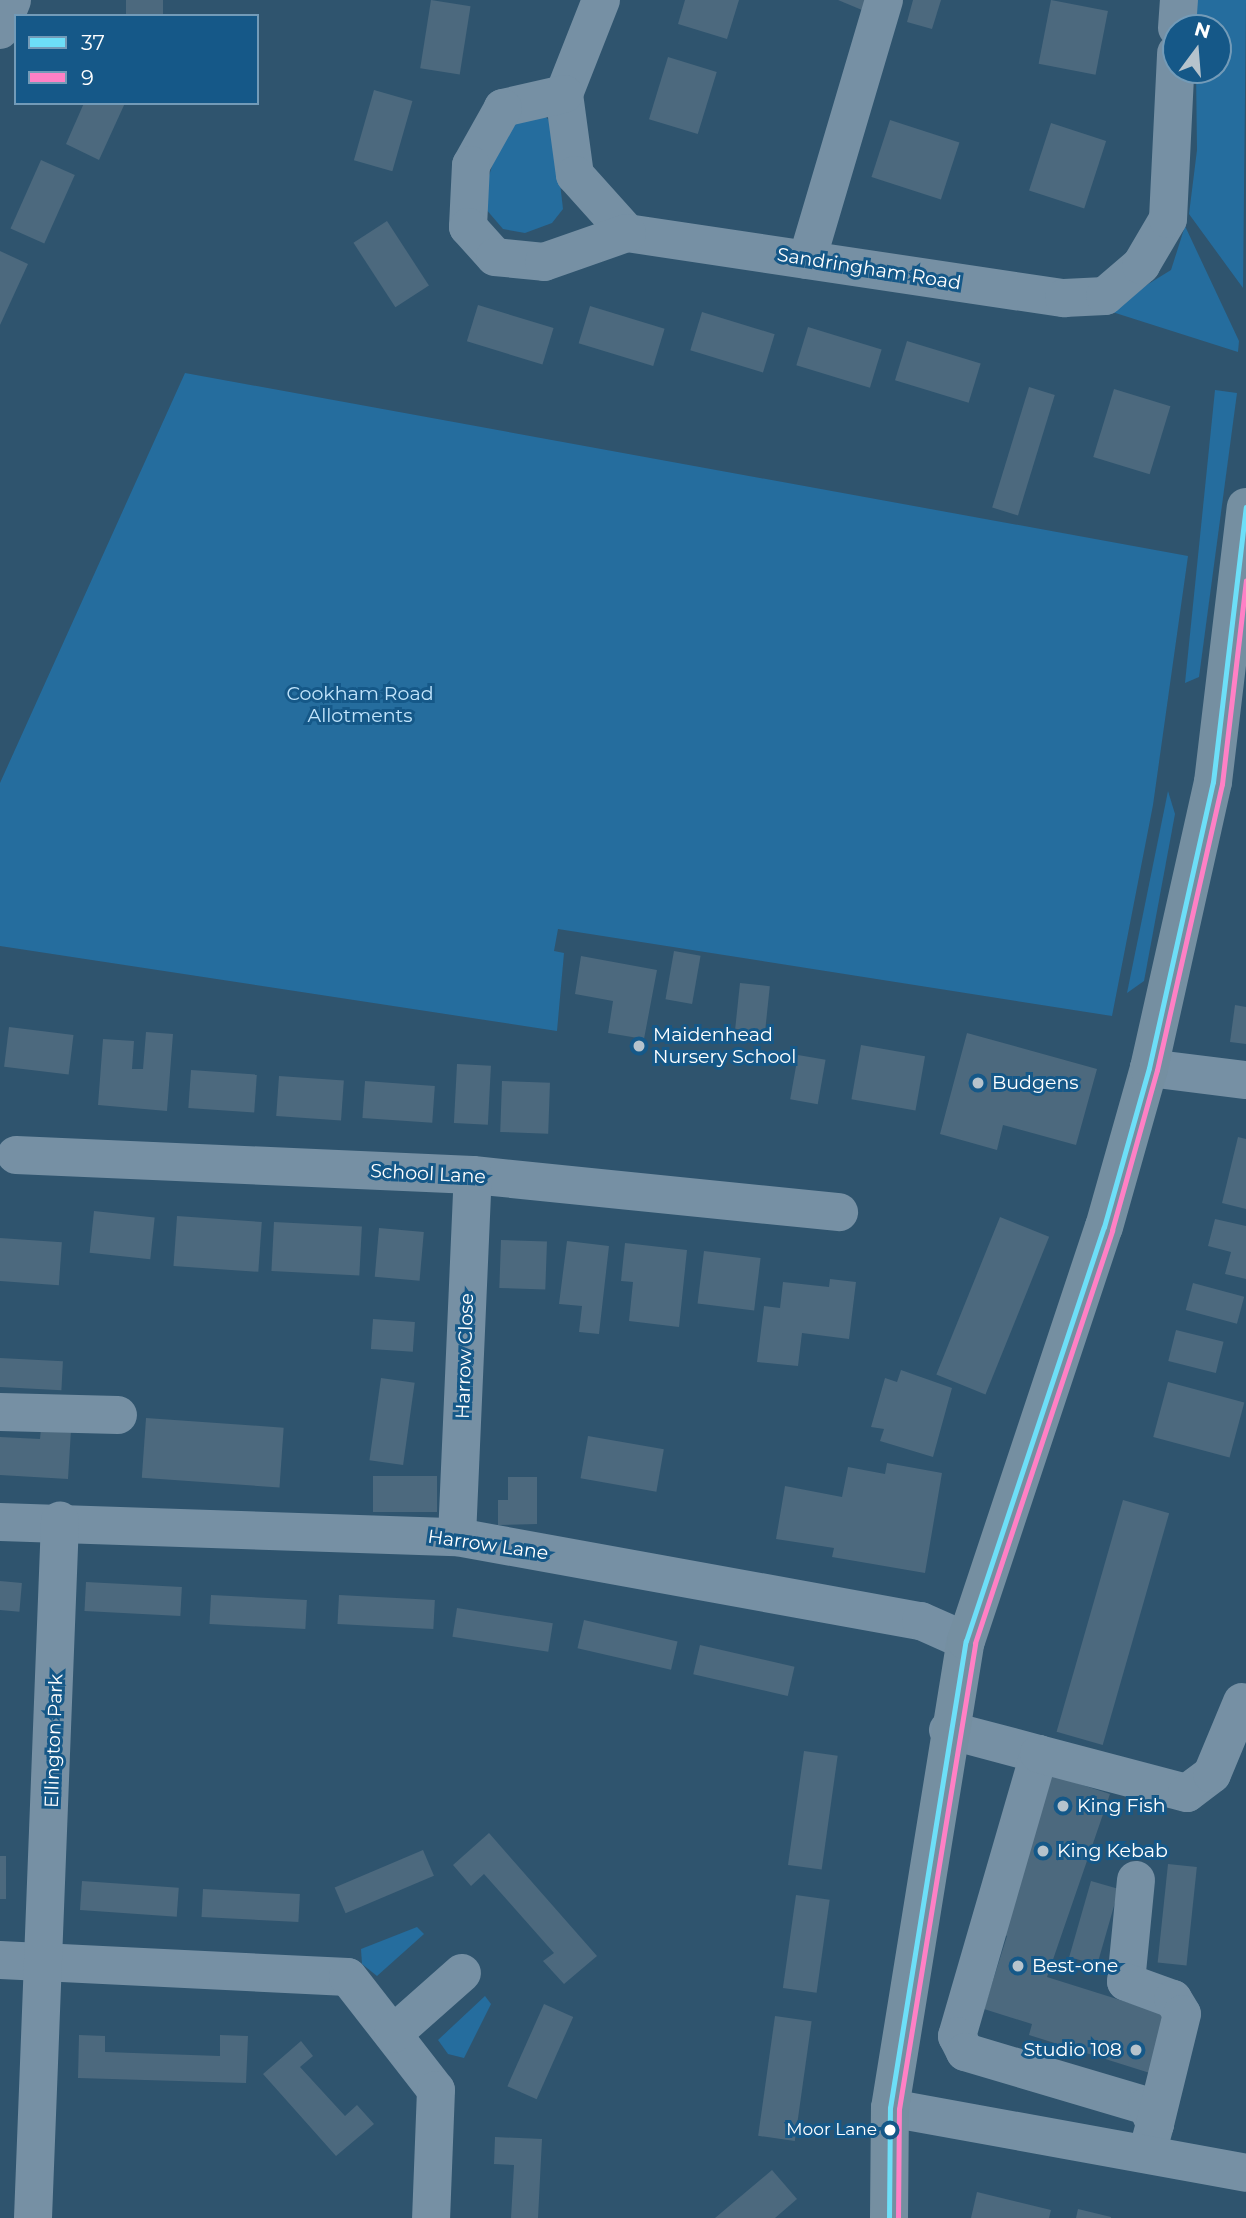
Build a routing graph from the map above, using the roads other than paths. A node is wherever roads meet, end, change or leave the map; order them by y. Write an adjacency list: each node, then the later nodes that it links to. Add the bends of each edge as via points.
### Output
1 (6, 0): 2 (street)
2 (12, 0): 5 (street)
3 (601, 0): 7 (street)
4 (884, 0): 9 (street)
5 (0, 30)
6 (1175, 84): 9 (street, Sandringham Road, via 1168,219 1141,265 1105,296 1063,299)
7 (564, 94): 8 (street, via 575,175); 8 (street, via 503,108 471,165 468,227 495,257 544,262)
8 (627, 233): 9 (street, Sandringham Road)
9 (807, 260)
10 (1246, 507): 11 (main road)
11 (1242, 602): 12 (main road, via 1213,782)
12 (1149, 1068): 13 (street); 22 (main road, via 1104,1227)
13 (1246, 1080)
14 (16, 1155): 15 (street, School Lane)
15 (473, 1175): 16 (street, School Lane); 21 (street, Harrow Close)
16 (839, 1212)
17 (0, 1412): 18 (street)
18 (118, 1415)
19 (60, 1521): 20 (street, Harrow Lane); 21 (street, Harrow Lane); 28 (street, Ellington Park)
20 (0, 1522)
21 (457, 1537): 22 (street, Harrow Lane, via 921,1620)
22 (966, 1641): 24 (main road)
23 (1242, 1702): 25 (street, via 1212,1774 1187,1793)
24 (948, 1730): 25 (street); 31 (main road)
25 (1039, 1754): 32 (street, via 957,2036 965,2052 1147,2106)
26 (1136, 1880): 32 (street, via 1126,1982 1172,1999 1182,2014)
27 (0, 1960): 28 (street)
28 (47, 1960): 30 (street, via 348,1977); 34 (street, Ellington Park)
29 (462, 1973): 30 (street)
30 (393, 2034): 35 (street, via 436,2090)
31 (890, 2108): 32 (street); 36 (main road)
32 (1151, 2139): 33 (street)
33 (1246, 2173)
34 (33, 2218)
35 (431, 2218)
36 (889, 2218)

